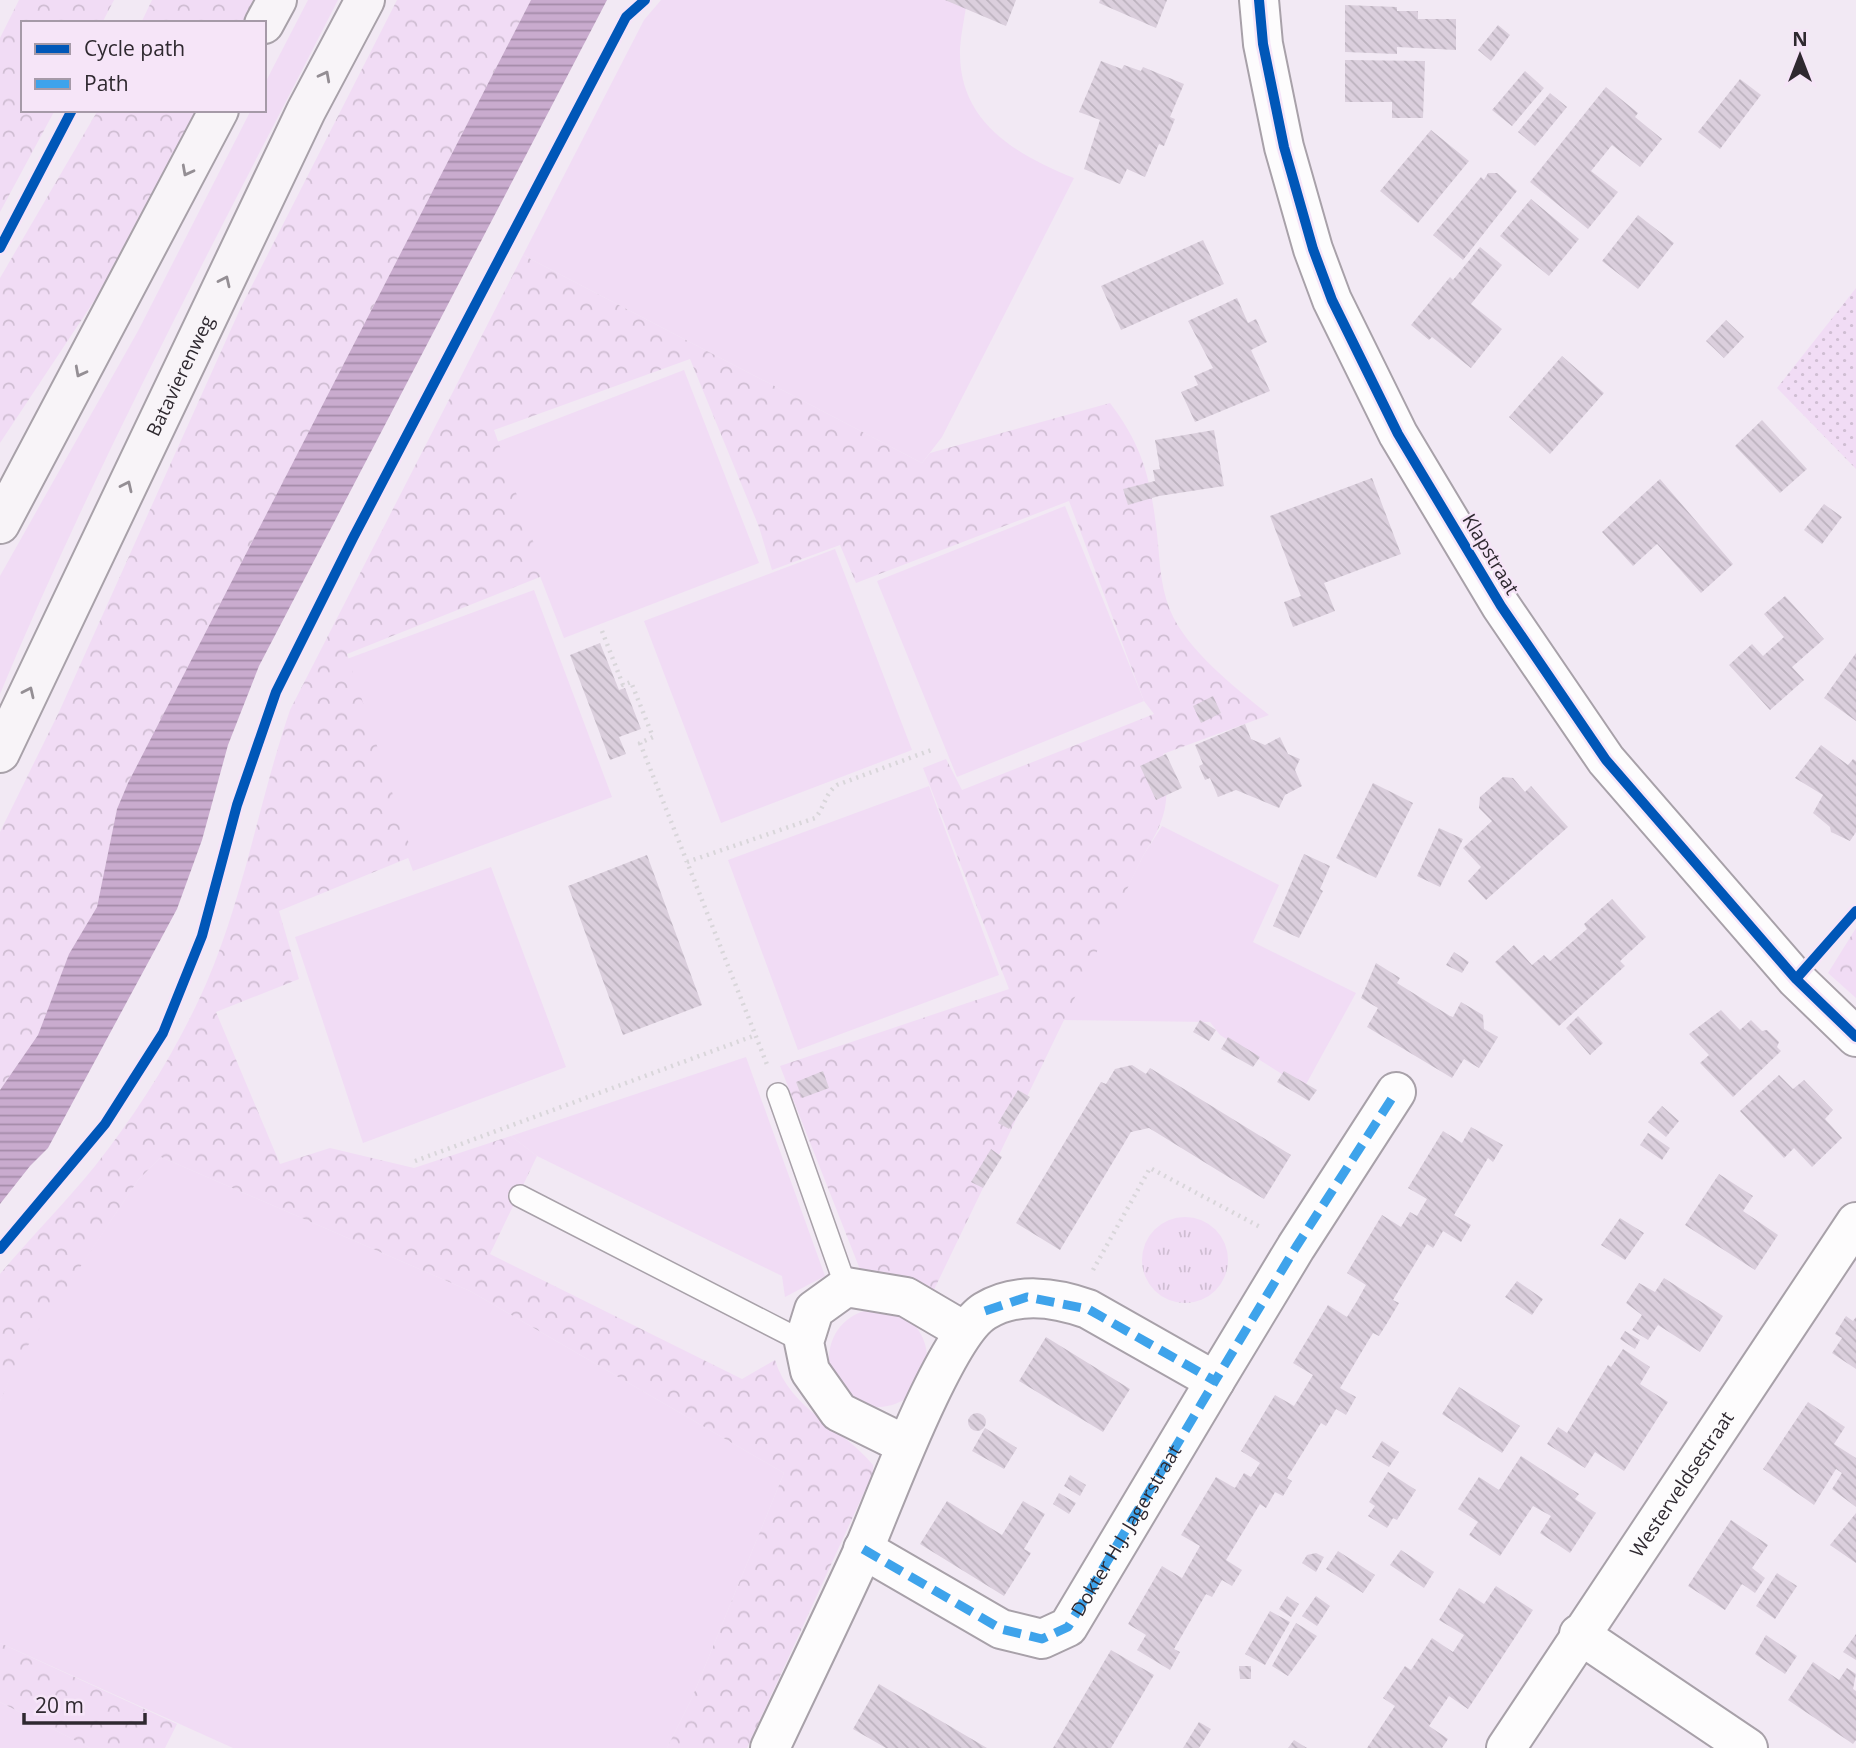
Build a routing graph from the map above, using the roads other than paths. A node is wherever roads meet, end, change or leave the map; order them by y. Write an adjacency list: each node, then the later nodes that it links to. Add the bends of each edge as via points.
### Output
1 (277, 0): 4 (main road)
2 (365, 0): 7 (main road, Batavierenweg, one-way to 2, via 306,111)
3 (1259, 0): 8 (street, Klapstraat, via 1284,147 1313,249 1332,300 1398,434 1501,606 1606,760 1796,979)
4 (266, 21)
5 (218, 112): 6 (main road, one-way to 6)
6 (0, 524)
7 (0, 753)
8 (1856, 1037)
9 (1396, 1092): 16 (street, Dokter H.J. Jagerstraat)
10 (778, 1094): 13 (lane)
11 (520, 1196): 15 (lane)
12 (1856, 1222): 19 (street, Westerveldsestraat)
13 (846, 1287): 14 (street, via 906,1297); 15 (street, via 814,1310)
14 (964, 1331): 16 (street, via 985,1311 1027,1297 1074,1304); 17 (street)
15 (804, 1342): 17 (street, via 810,1371 839,1412)
16 (1215, 1381): 18 (street, Dokter H.J. Jagerstraat, via 1068,1627 1042,1639 1001,1629)
17 (906, 1445): 18 (street)
18 (863, 1549): 20 (street)
19 (1579, 1634): 21 (street, Westerveldsestraat); 22 (street)
20 (770, 1748)
21 (1506, 1748)
22 (1748, 1748)

